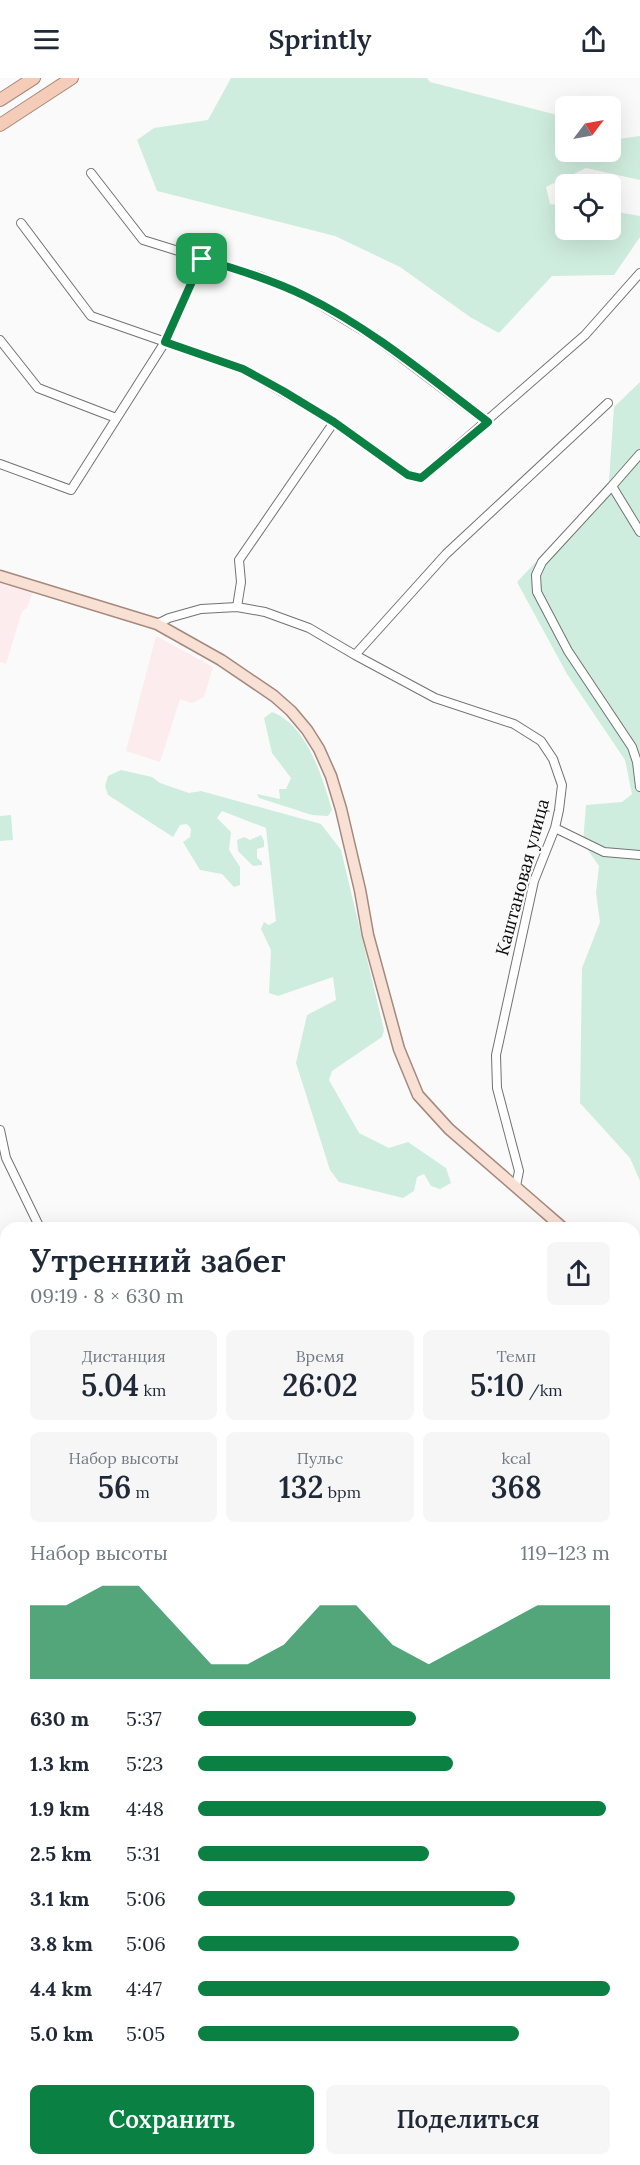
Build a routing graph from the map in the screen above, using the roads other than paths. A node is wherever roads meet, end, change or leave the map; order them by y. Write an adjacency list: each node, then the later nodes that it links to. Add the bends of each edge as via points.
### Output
1 (34, 78): 3 (highway)
2 (72, 78): 4 (highway)
3 (0, 100)
4 (0, 125)
5 (91, 173): 7 (street, via 143,240)
6 (21, 223): 10 (street, via 91,316)
7 (202, 259): 10 (street); 14 (street, via 262,277 307,297 377,339)
8 (640, 273): 14 (street, via 585,335)
9 (0, 340): 12 (street, via 38,388)
10 (165, 342): 12 (street); 13 (street, via 243,369)
11 (608, 403): 22 (street, via 446,554)
12 (116, 418): 16 (street, via 71,490)
13 (334, 422): 14 (street, via 408,475 421,478); 20 (street, via 239,560)
14 (488, 422)
15 (640, 454): 17 (street)
16 (0, 464)
17 (612, 486): 18 (street); 23 (street, via 542,562 536,575 537,592 568,651 632,747)
18 (640, 532)
19 (0, 576): 21 (main road)
20 (237, 607): 21 (street, Каштановая улица, via 201,609); 22 (street, Каштановая улица, via 265,612 309,628)
21 (157, 624): 27 (main road, via 274,696 307,730 331,776 341,808 368,935 399,1049 418,1095 449,1129)
22 (355, 655): 24 (street, Каштановая улица, via 435,698 514,724 541,741 553,759 562,785)
23 (640, 787)
24 (555, 828): 25 (street, via 604,852); 27 (street, Каштановая улица, via 534,881 496,1055 497,1088 519,1171)
25 (640, 855)
26 (0, 1130): 28 (street, via 6,1158)
27 (516, 1186): 29 (main road)
28 (37, 1222)
29 (557, 1222)

